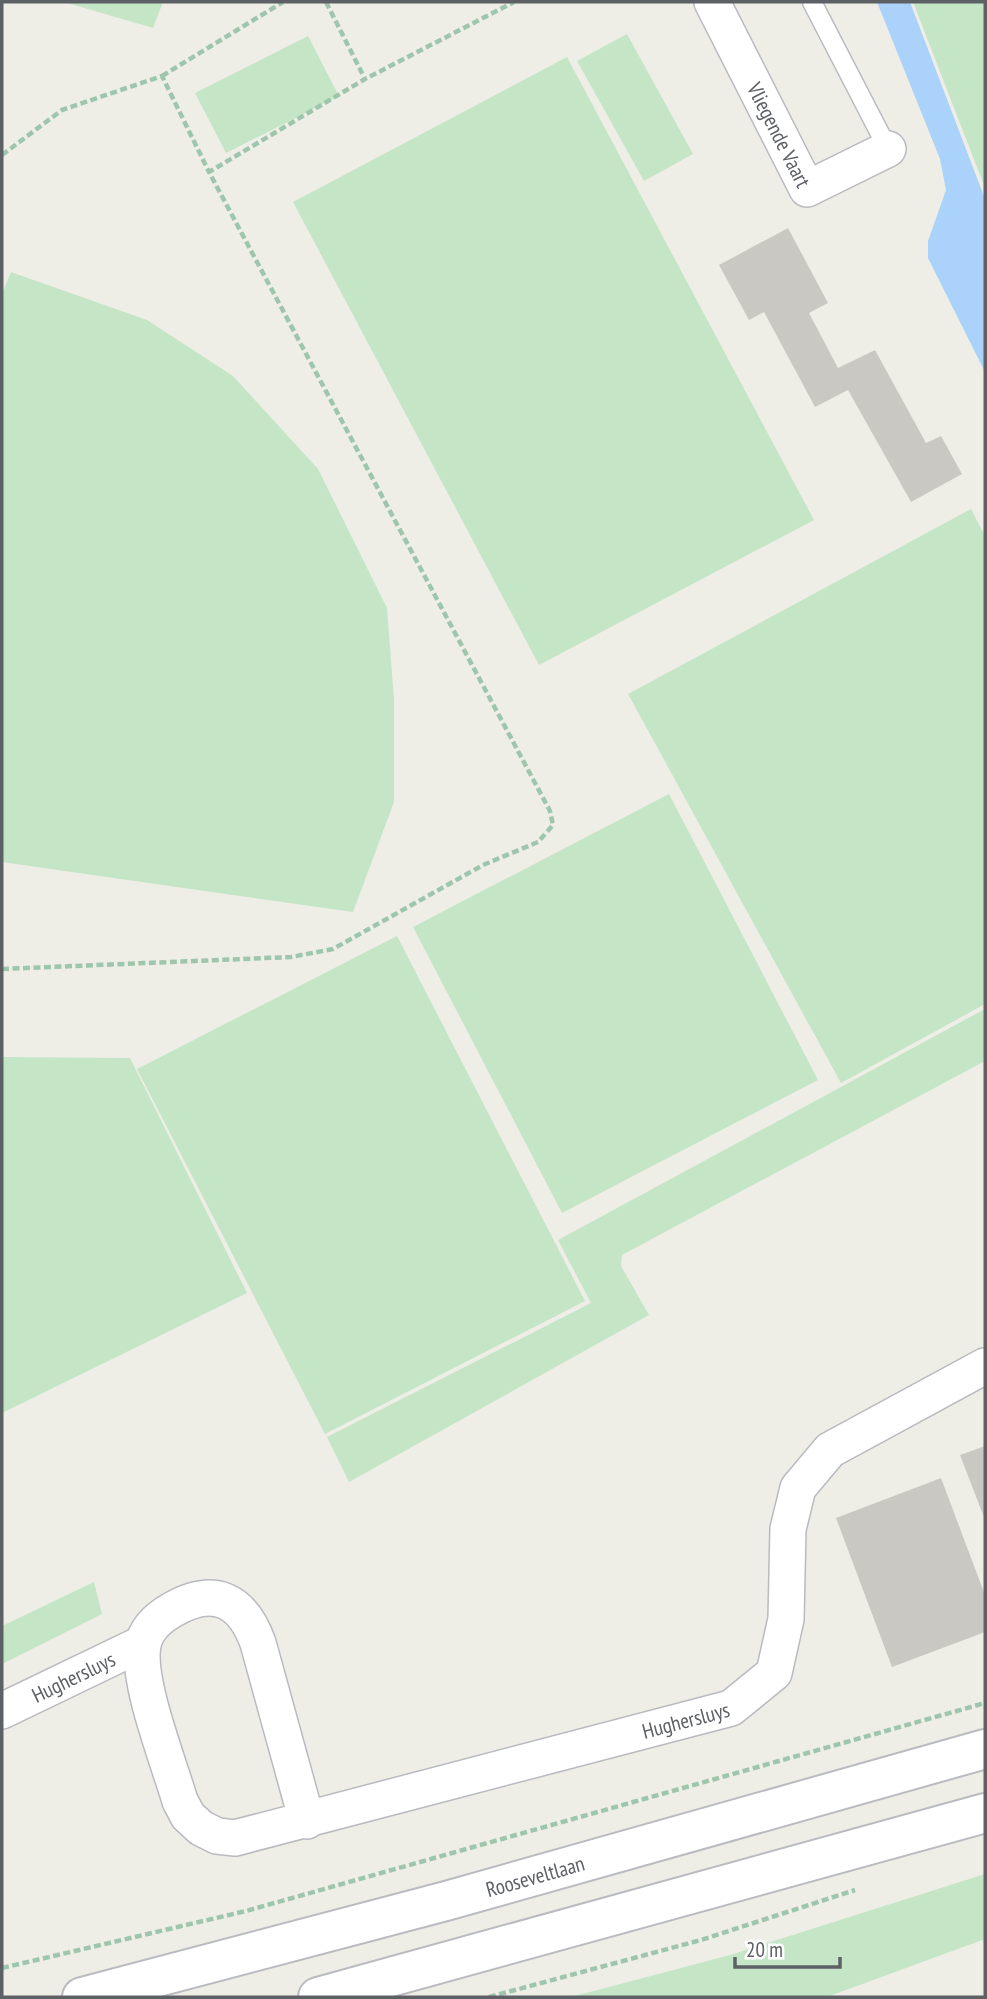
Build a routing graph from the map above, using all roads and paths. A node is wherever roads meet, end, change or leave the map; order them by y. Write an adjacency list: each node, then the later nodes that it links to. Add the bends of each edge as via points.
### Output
1 (283, 2): 6 (path)
2 (326, 2): 7 (path)
3 (514, 2): 7 (path)
4 (712, 2): 8 (street, Vliegende Vaart, via 807,189)
5 (812, 2): 8 (lane, Vliegende Vaart)
6 (162, 76): 9 (path, via 62,110); 10 (path)
7 (365, 79): 10 (path)
8 (888, 149)
9 (2, 155)
10 (209, 172): 11 (path, via 550,811 553,825 538,842 482,864 333,949 291,957)
11 (2, 969)
12 (985, 1366): 18 (street, Hughersluys, via 830,1450 798,1488 788,1528 786,1619 774,1673 731,1709)
13 (143, 1643): 15 (street, Hughersluys); 18 (street, Hughersluys, via 144,1676 188,1816 217,1836 235,1838); 18 (street, Hughersluys, via 161,1616 191,1599 221,1599 246,1616 258,1643)
14 (985, 1703): 20 (path, via 246,1911)
15 (2, 1712)
16 (985, 1749): 21 (main road, Rooseveltlaan, via 446,1901)
17 (985, 1813): 22 (main road)
18 (307, 1821)
19 (869, 1886): 23 (path, via 701,1940)
20 (2, 1968)
21 (82, 1997)
22 (318, 1997)
23 (489, 1997)

